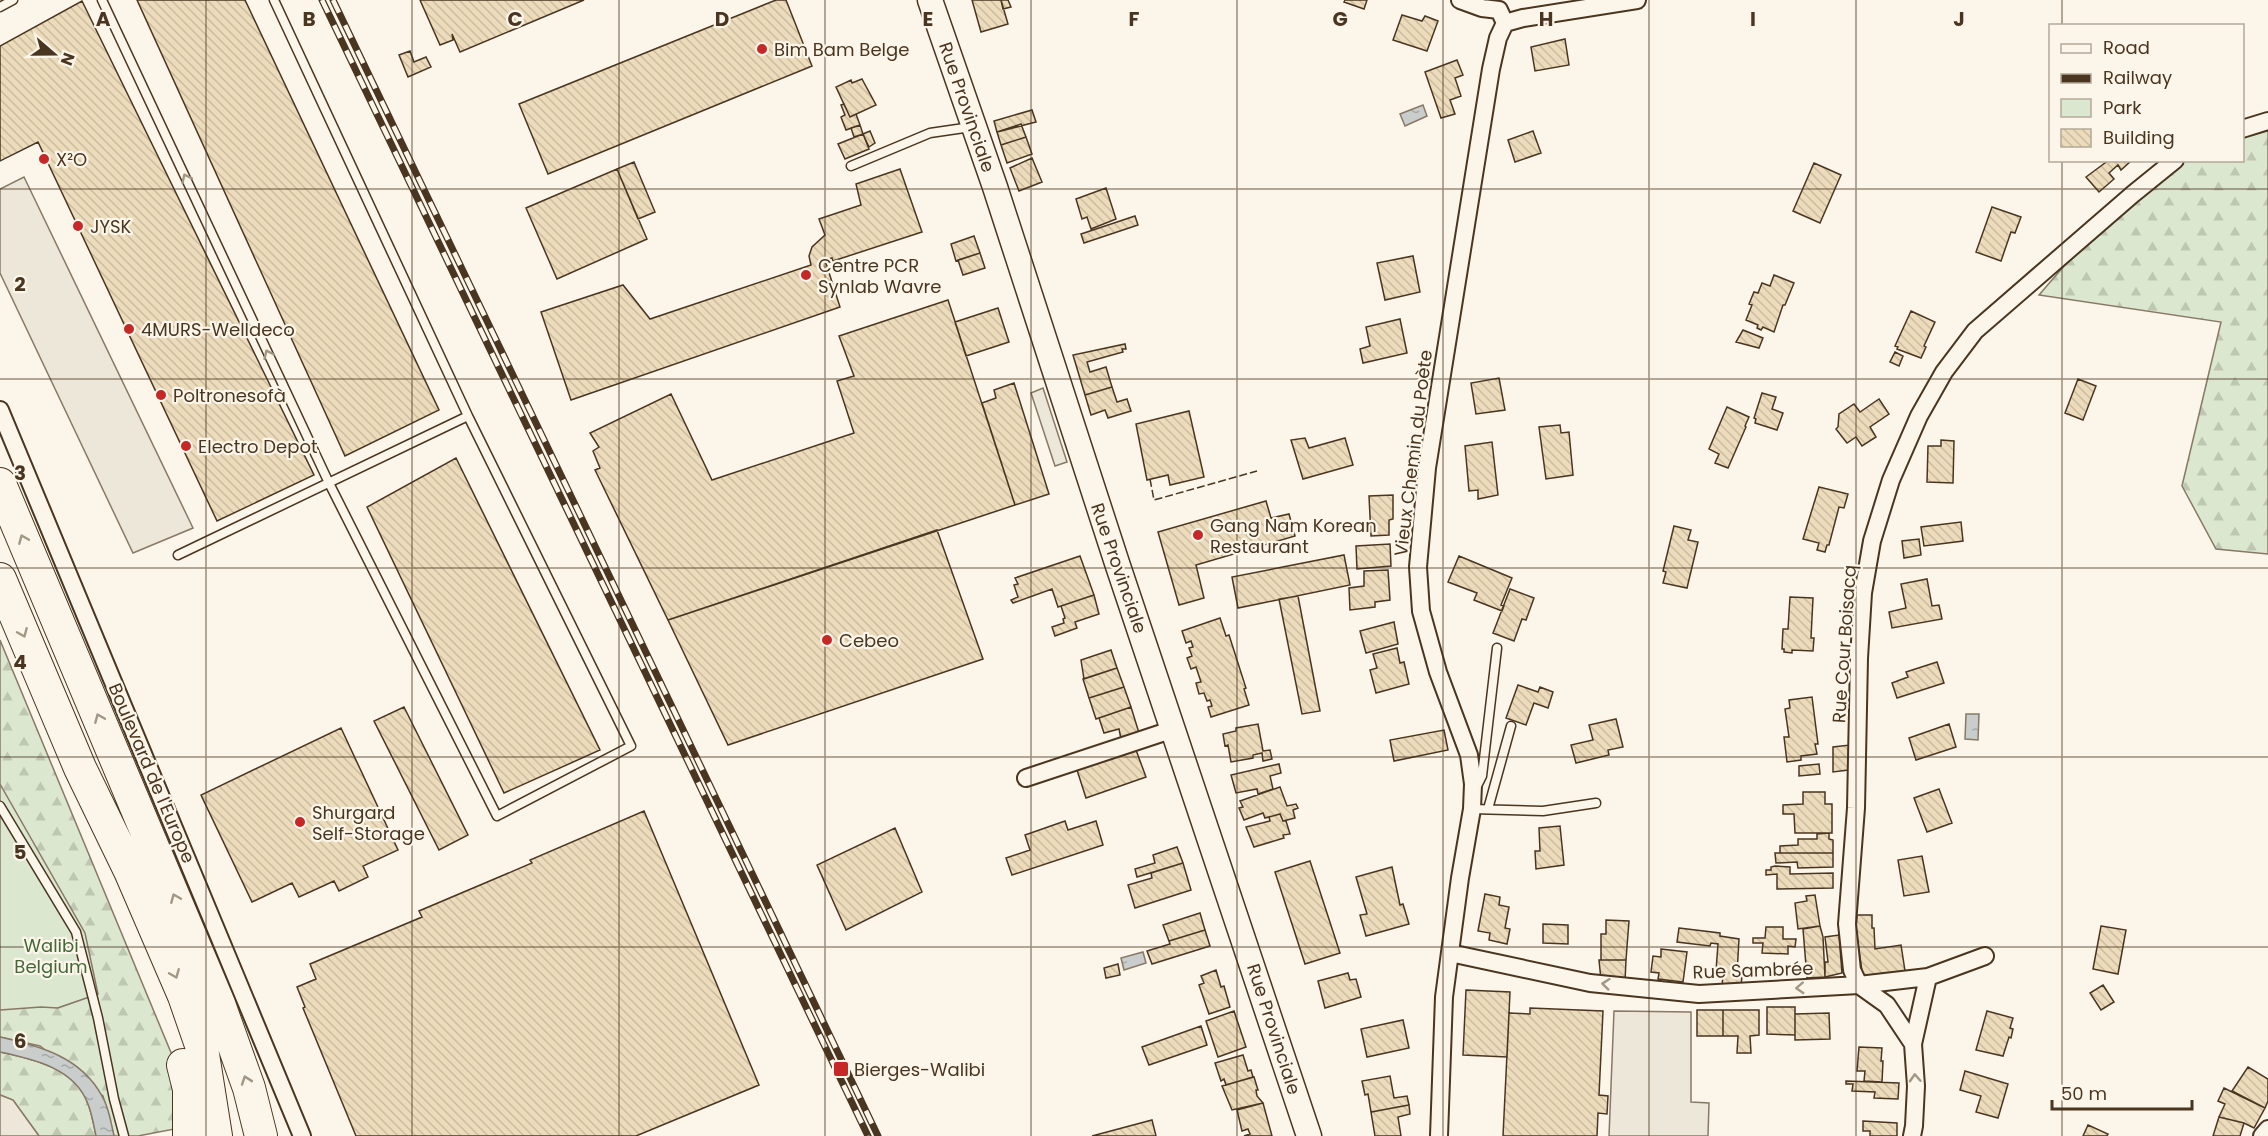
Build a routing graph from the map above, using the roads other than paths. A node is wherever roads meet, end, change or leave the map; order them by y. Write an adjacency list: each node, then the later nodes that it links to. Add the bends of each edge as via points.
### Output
1 (13, 0): 7 (lane)
2 (102, 0): 16 (lane, one-way to 2)
3 (273, 0): 15 (lane)
4 (930, 0): 10 (main road, Rue Provinciale)
5 (1460, 0): 8 (street, via 1499,10)
6 (1636, 0): 8 (street)
7 (0, 7)
8 (1505, 23): 26 (street, Vieux Chemin du Poète, via 1491,69 1427,468 1418,567 1421,611 1438,672 1469,754)
9 (2268, 121): 11 (street)
10 (974, 127): 13 (lane, via 930,133); 22 (main road, Rue Provinciale)
11 (2244, 128)
12 (2173, 162): 31 (street, Rue Cour Boisacq, via 1975,331 1918,416 1891,480 1872,541 1862,615 1856,808 1847,924 1852,970)
13 (851, 166)
14 (0, 410): 38 (street, Boulevard de l'Europe)
15 (468, 416): 16 (lane); 16 (lane, via 631,746 497,816)
16 (329, 483): 18 (lane)
17 (0, 484): 37 (highway, Boulevard de l'Europe, one-way to 17, via 249,1088 219,1004)
18 (178, 555)
19 (0, 579): 23 (highway, one-way to 23)
20 (1497, 648): 26 (lane)
21 (1511, 726): 26 (lane)
22 (1174, 729): 24 (street); 39 (main road, Rue Provinciale)
23 (80, 768): 35 (highway, via 86,819 178,1042 189,1089); 36 (highway, one-way to 36, via 184,996 202,1048)
24 (1026, 778)
25 (1596, 803): 26 (lane, via 1543,811)
26 (1478, 805): 28 (street, Vieux Chemin du Poète)
27 (0, 806): 34 (lane, via 76,932)
28 (1450, 953): 31 (street, Rue Sambrée, one-way to 28, via 1699,994 1590,983); 40 (street, Vieux Chemin du Poète, via 1444,997)
29 (1985, 956): 30 (street, Rue Sambrée)
30 (1928, 977): 31 (street, Rue Sambrée); 32 (street)
31 (1859, 986): 32 (street, via 1887,1005)
32 (1913, 1044): 41 (street, one-way to 32, via 1916,1086)
33 (2268, 1129): 42 (street)
34 (124, 1136)
35 (189, 1136)
36 (216, 1136)
37 (261, 1136)
38 (302, 1136)
39 (1310, 1136)
40 (1439, 1136)
41 (1912, 1136)
42 (2262, 1136)

